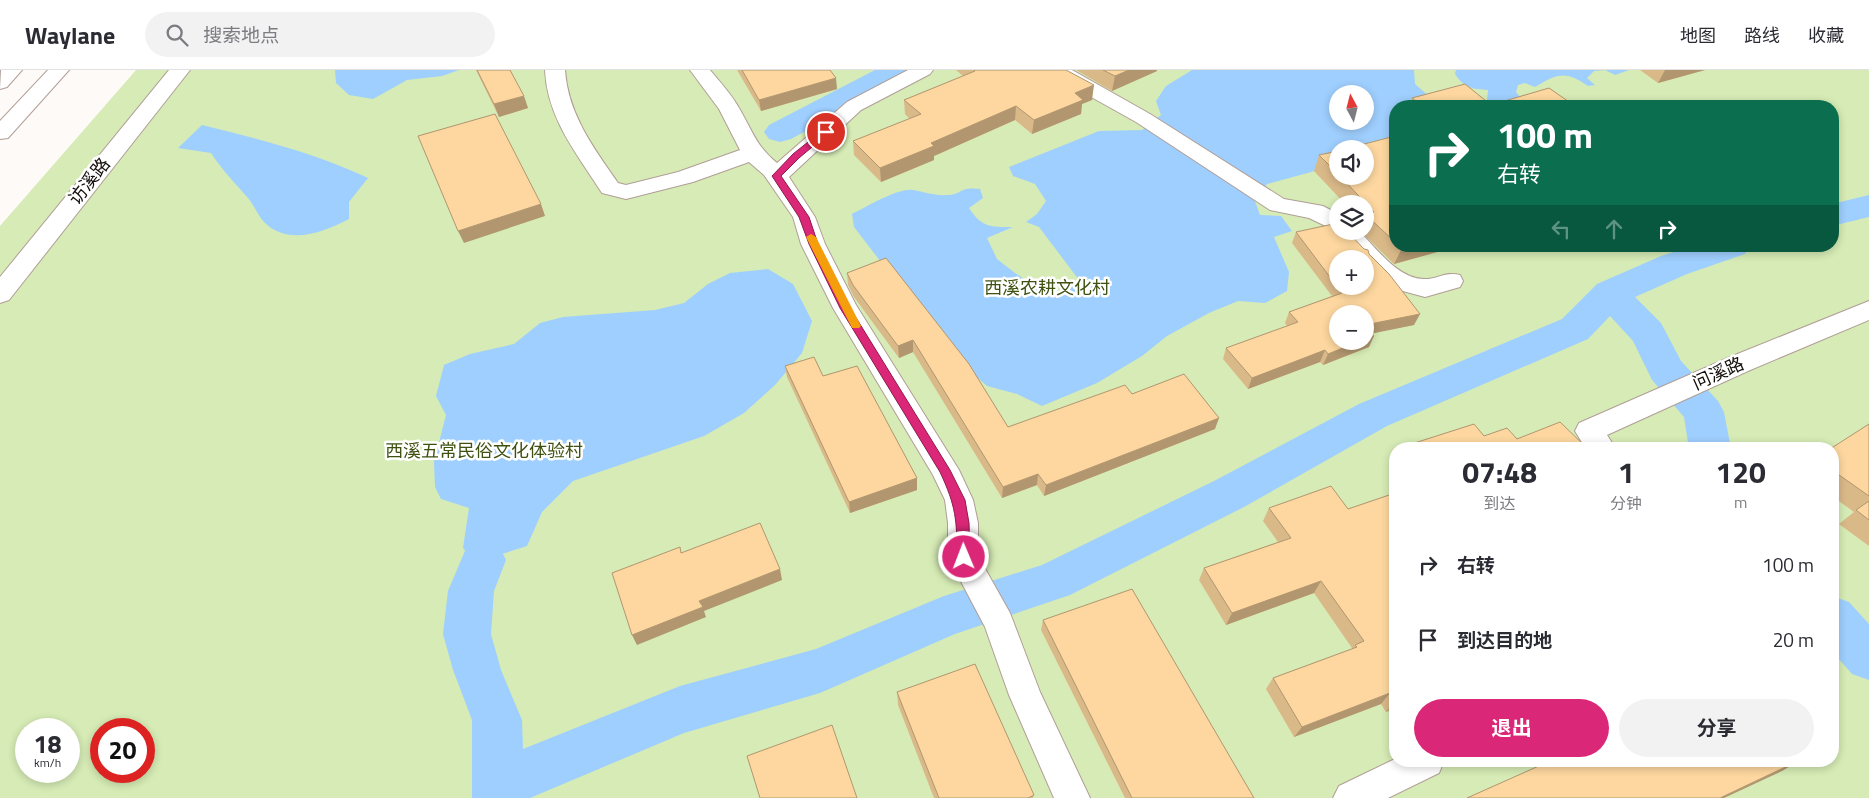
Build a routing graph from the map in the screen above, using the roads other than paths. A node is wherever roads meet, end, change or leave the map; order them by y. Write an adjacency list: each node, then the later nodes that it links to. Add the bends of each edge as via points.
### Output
1 (12, 70): 8 (main road)
2 (59, 70): 9 (main road)
3 (180, 70): 15 (main road, 访溪路)
4 (555, 70): 10 (main road, via 554,87 573,131 610,188 626,192 685,177)
5 (700, 70): 10 (main road, via 729,108)
6 (923, 70): 11 (main road, via 854,106)
7 (1057, 70): 12 (main road, via 1143,118 1278,205 1315,211)
8 (0, 83)
9 (0, 133)
10 (753, 152): 11 (main road)
11 (776, 176): 19 (main road, via 804,217 813,244 845,308 945,470 959,500 964,557 999,623 1024,696)
12 (1329, 219)
13 (1354, 240): 14 (main road, via 1397,281 1425,288)
14 (1451, 281)
15 (0, 294)
16 (1869, 310): 17 (main road, 问溪路, via 1589,432)
17 (1597, 442)
18 (1415, 767): 20 (main road)
19 (1072, 798)
20 (1352, 798)

